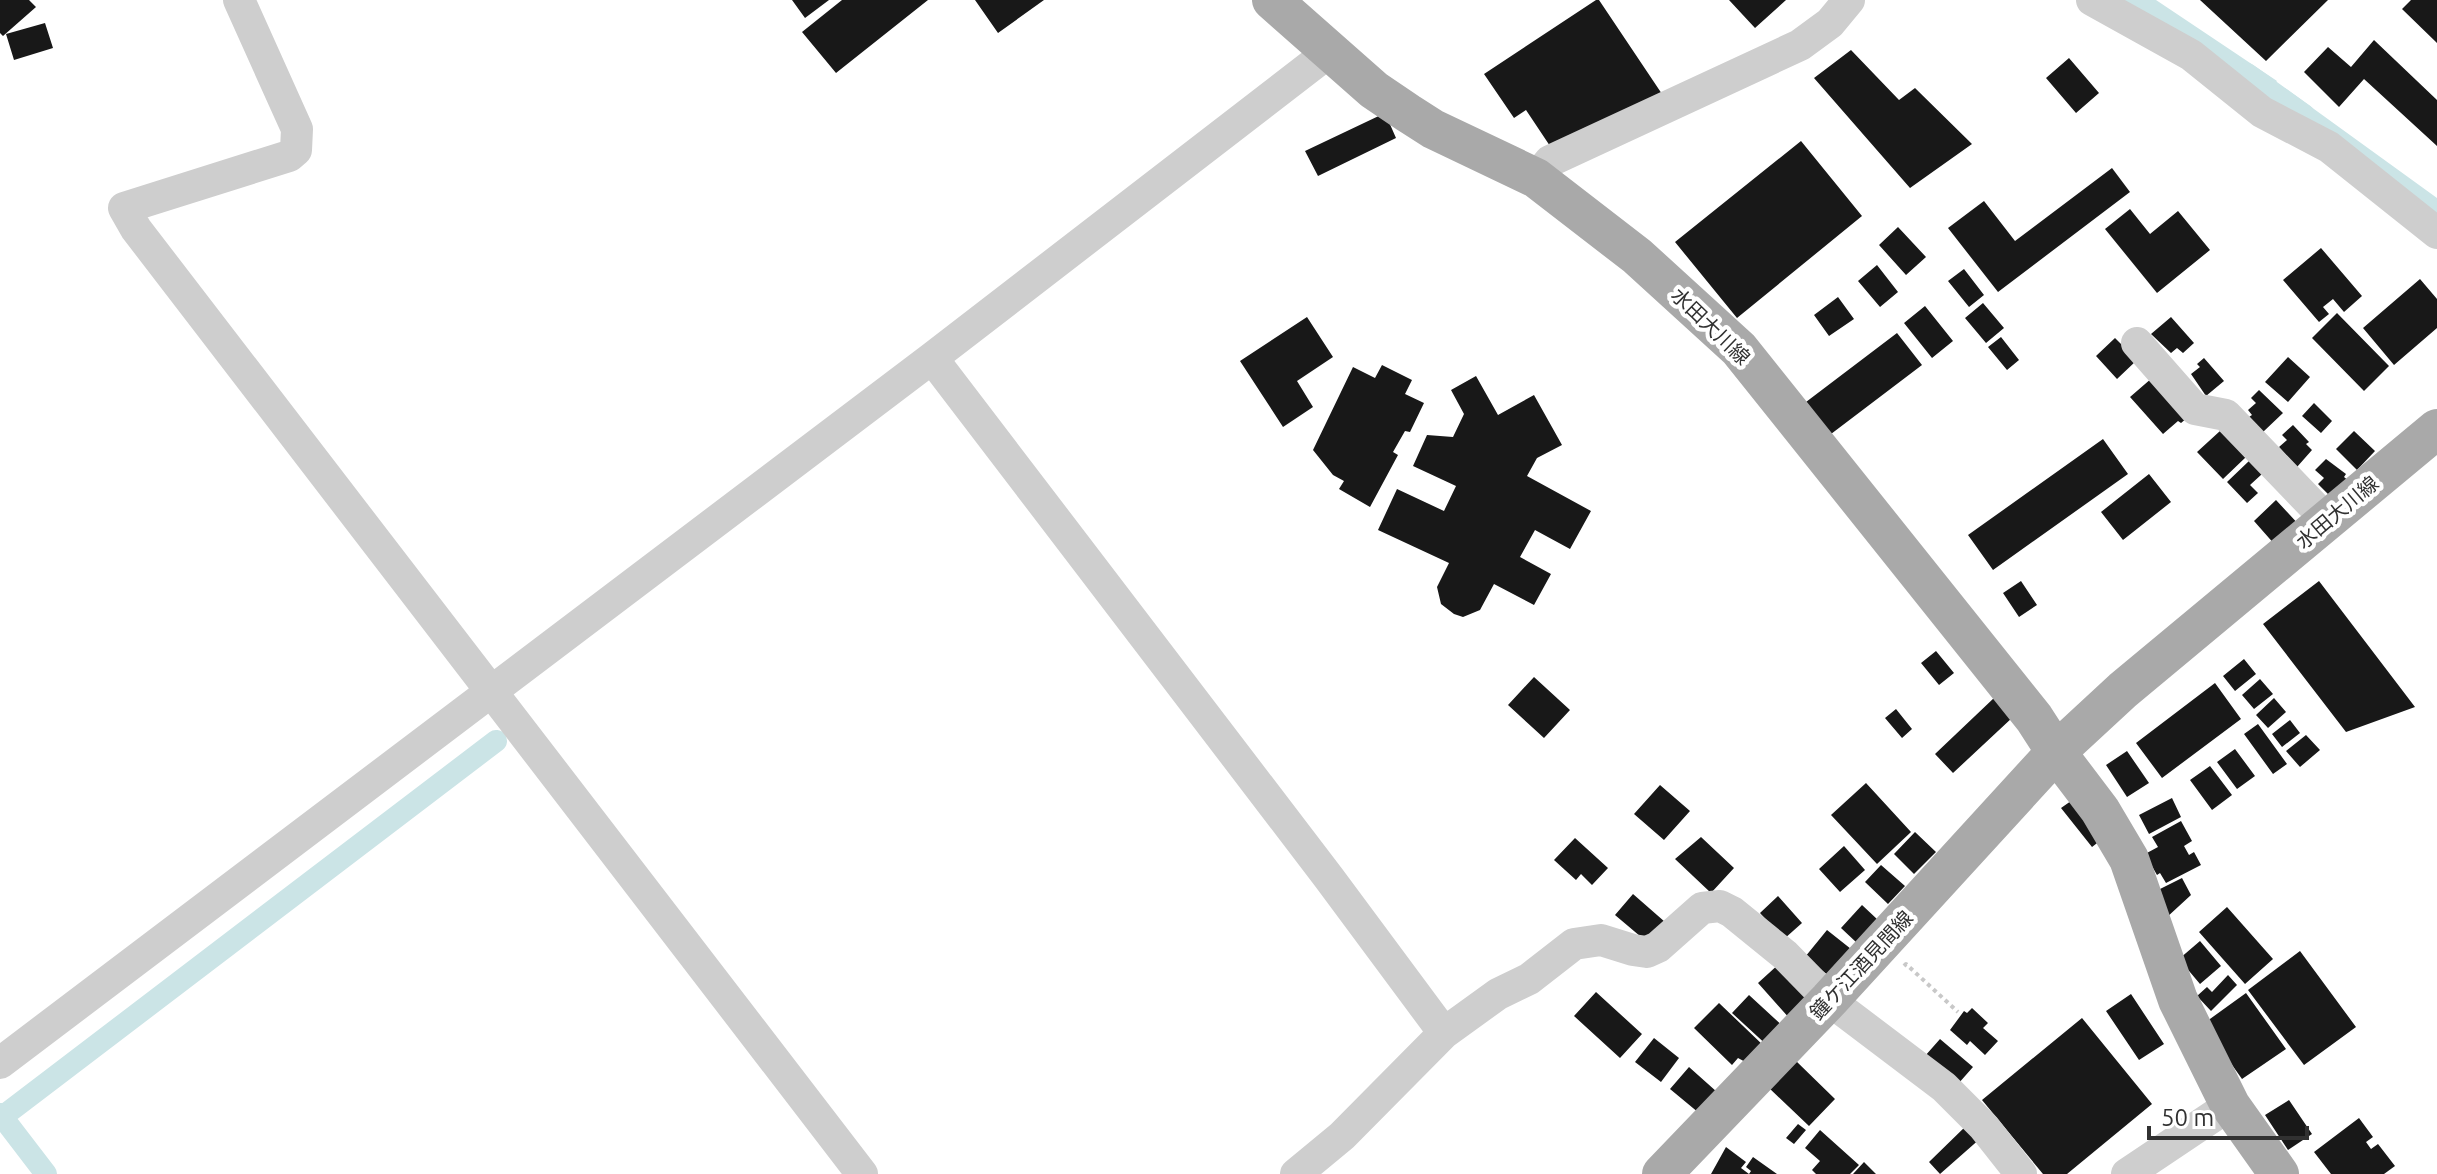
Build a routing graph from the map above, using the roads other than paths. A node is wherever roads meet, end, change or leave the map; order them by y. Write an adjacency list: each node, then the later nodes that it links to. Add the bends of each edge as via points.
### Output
1 (239, 0): 12 (street, via 297,129 296,150 124,208)
2 (1272, 0): 5 (main road, 水田大川線)
3 (1849, 0): 6 (street, via 1830,23 1800,45 1550,161)
4 (2092, 0): 7 (street, via 2191,55 2262,112 2329,147)
5 (1329, 52): 6 (main road, 水田大川線, via 1433,129); 9 (street)
6 (1536, 178): 13 (main road, 水田大川線, via 1637,256 1739,349)
7 (2437, 233)
8 (2137, 343): 11 (street, via 2195,409 2226,415)
9 (932, 358): 12 (street); 15 (street)
10 (2437, 429): 11 (main road, 水田大川線)
11 (2327, 520): 13 (main road, 水田大川線)
12 (491, 693): 16 (street); 19 (street)
13 (2056, 752): 14 (main road, 鐘ケ江酒見間線); 17 (main road, 水田大川線, via 2129,859 2178,1000)
14 (1829, 1000): 15 (street, via 1785,955 1720,906 1702,908 1647,952 1601,940 1574,944); 21 (main road, 鐘ケ江酒見間線); 22 (street, via 1944,1087)
15 (1444, 1033): 20 (street, via 1380,1100)
16 (0, 1065)
17 (2230, 1105): 18 (street); 23 (main road, 水田大川線)
18 (2145, 1169)
19 (862, 1174)
20 (1296, 1174)
21 (1662, 1174)
22 (2021, 1174)
23 (2279, 1174)

